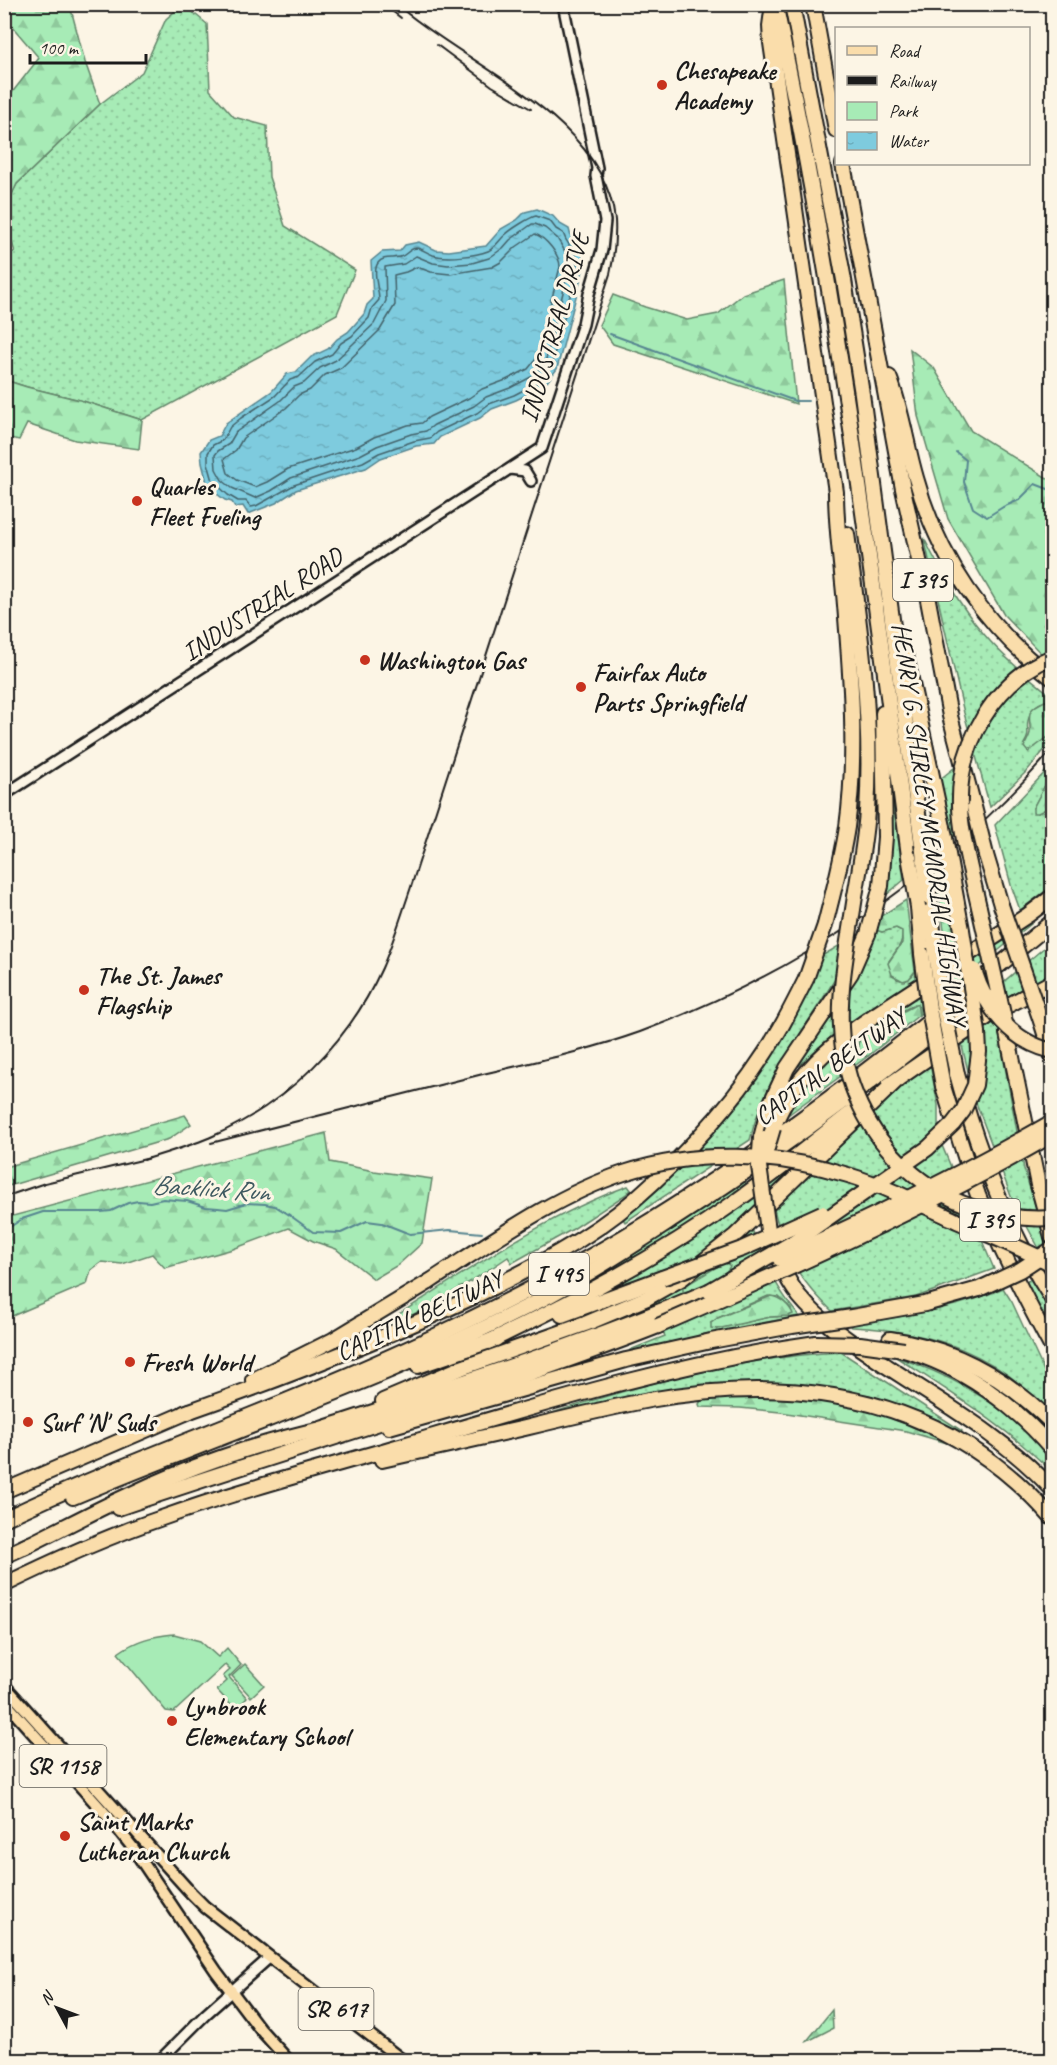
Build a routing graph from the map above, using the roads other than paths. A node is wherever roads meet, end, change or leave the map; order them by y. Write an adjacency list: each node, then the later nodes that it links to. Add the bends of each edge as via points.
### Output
1 (563, 4): 8 (street, INDUSTRIAL DRIVE, via 605,220 599,265 583,324)
2 (774, 4): 11 (highway, via 771,43); 16 (highway, HENRY G. SHIRLEY MEMORIAL HIGHWAY / I 395, via 836,331)
3 (792, 4): 13 (highway, via 846,291)
4 (813, 4): 5 (highway)
5 (835, 120)
6 (843, 165): 7 (highway, HENRY G. SHIRLEY MEMORIAL HIGHWAY / I 395)
7 (878, 352): 12 (highway, via 896,395 916,480); 24 (highway, HENRY G. SHIRLEY MEMORIAL HIGHWAY / I 395, bridge, via 950,716 986,855)
8 (542, 448): 9 (street, INDUSTRIAL ROAD)
9 (510, 469): 10 (street, via 525,471); 18 (street, INDUSTRIAL ROAD)
10 (531, 481)
11 (836, 492): 33 (highway, bridge, via 843,511 860,620 867,709 867,810 842,1000 841,1029 849,1078 871,1129 891,1154 935,1190 991,1213); 44 (highway, bridge, via 852,715 847,828 825,925 806,979 752,1072 683,1154 633,1201 581,1239 512,1278 407,1328 312,1368)
12 (930, 519): 15 (highway, via 955,571 984,614 1013,646); 17 (highway, via 952,574 980,619 1020,662)
13 (886, 564): 21 (highway, bridge); 38 (highway, bridge, via 935,947 957,1074 969,1120 1000,1200)
14 (1053, 657): 34 (highway, bridge, via 1025,672 1006,689 975,731 966,753 960,804 969,864 1038,1185)
15 (1053, 678)
16 (886, 682): 32 (highway, bridge, via 882,704 885,837 881,886 868,934 851,973 787,1068 769,1107 759,1166); 42 (highway, HENRY G. SHIRLEY MEMORIAL HIGHWAY / I 395, bridge, via 929,1009 943,1086 979,1196)
17 (1053, 688)
18 (4, 795)
19 (1053, 897): 32 (highway, bridge, via 830,1046 791,1091 773,1128 764,1160)
20 (1053, 922): 52 (highway, CAPITAL BELTWAY / I 495, via 850,1085 701,1187 564,1271 391,1357 100,1475)
21 (962, 930): 26 (highway, bridge, via 982,992 997,1017 1022,1039); 31 (highway, bridge, via 978,1032 975,1085 963,1111 940,1137)
22 (1053, 934): 43 (highway, via 932,1034 795,1137 626,1250 531,1304)
23 (1053, 982): 28 (highway, via 990,1015)
24 (1041, 1018): 25 (highway); 27 (highway, HENRY G. SHIRLEY MEMORIAL HIGHWAY / I 395)
25 (1053, 1046)
26 (1053, 1051)
27 (1053, 1056)
28 (896, 1081): 40 (highway, via 700,1226 565,1305); 46 (highway, via 743,1229 681,1279 647,1298 461,1368)
29 (1053, 1122): 37 (highway, bridge, via 862,1222)
30 (1053, 1135): 39 (highway, bridge, via 834,1248)
31 (872, 1186): 37 (highway, bridge, via 792,1243); 40 (highway, bridge, via 781,1233)
32 (763, 1199): 49 (highway, bridge, via 777,1257 798,1295 815,1313 1001,1442)
33 (1053, 1218)
34 (1053, 1237)
35 (1053, 1249): 46 (highway, bridge, via 979,1289 925,1304 711,1341 554,1379 412,1422)
36 (1053, 1264): 44 (highway, bridge, via 901,1195 849,1176 783,1160 733,1156 659,1163 623,1173 547,1209 304,1356)
37 (710, 1291): 39 (highway)
38 (1053, 1299)
39 (657, 1320): 46 (highway, via 599,1348)
40 (488, 1342): 43 (highway)
41 (816, 1343): 45 (highway, bridge, via 850,1338 890,1339 937,1350 977,1366 1011,1387); 47 (highway, bridge, via 904,1350 936,1361 980,1386 1023,1419); 48 (highway, via 728,1357 622,1382)
42 (1053, 1348)
43 (325, 1398): 53 (highway)
44 (184, 1413): 50 (highway)
45 (1053, 1423)
46 (299, 1441): 54 (highway, via 104,1513)
47 (1053, 1449)
48 (260, 1487): 51 (highway, via 651,1400 770,1391 858,1401 924,1421 997,1464); 55 (highway, via 130,1530)
49 (1053, 1489)
50 (4, 1491)
51 (1053, 1518)
52 (4, 1519)
53 (4, 1527)
54 (4, 1556)
55 (4, 1585)
56 (4, 1685): 58 (main road, SR 617, via 191,1893)
57 (4, 1701): 59 (main road, SR 1158, via 120,1831)
58 (269, 1958): 59 (street); 62 (main road, SR 617)
59 (232, 1991): 60 (street); 61 (main road, SR 1158)
60 (160, 2061)
61 (288, 2061)
62 (402, 2061)

